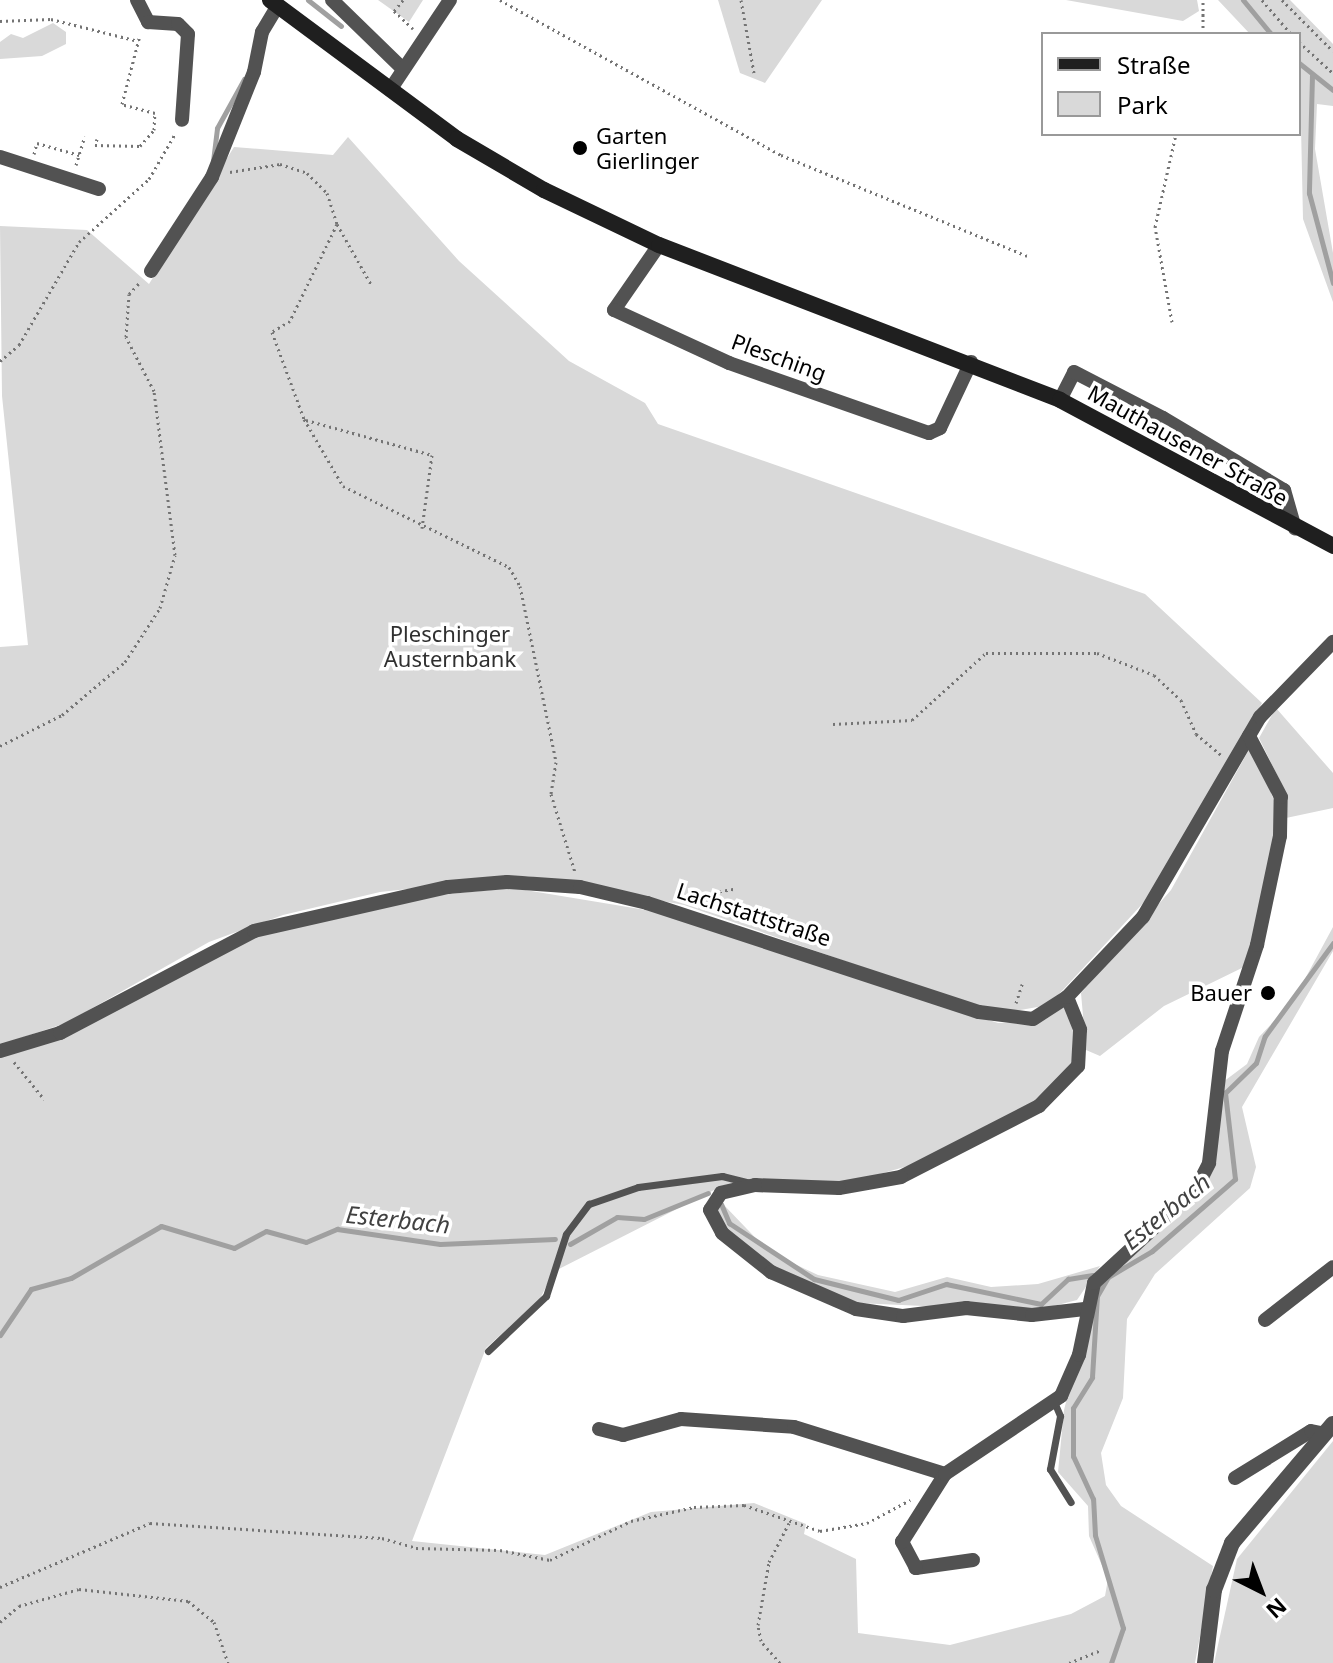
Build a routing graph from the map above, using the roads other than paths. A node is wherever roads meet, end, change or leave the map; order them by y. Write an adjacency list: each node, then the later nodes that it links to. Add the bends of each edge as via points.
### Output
1 (137, 0): 7 (street, via 148,22 178,24 188,34)
2 (332, 0): 5 (street)
3 (450, 0): 5 (street)
4 (274, 3): 6 (main road); 11 (street, via 254,72 212,177)
5 (403, 69): 6 (street)
6 (390, 90): 10 (main road, via 499,165)
7 (182, 120)
8 (0, 157): 9 (street)
9 (99, 189)
10 (659, 245): 12 (main road); 12 (street, Plesching, via 614,310 729,363 929,433 940,428)
11 (151, 271)
12 (971, 362): 13 (main road, Mauthausener Straße)
13 (1060, 400): 14 (main road, Mauthausener Straße); 14 (street, Mauthausener Straße, via 1074,372 1163,418 1284,490)
14 (1295, 528): 15 (main road, Mauthausener Straße)
15 (1333, 546)
16 (1333, 642): 17 (street, Lachstattstraße, via 1274,697)
17 (1249, 736): 18 (street, Lachstattstraße, via 1162,892); 22 (street, via 1281,797 1280,836 1257,945 1222,1051 1209,1163 1186,1199 1106,1266)
18 (1067, 997): 19 (street, Lachstattstraße, via 1033,1019 979,1012 647,903 580,887 448,887 254,931 60,1033); 20 (street, via 1080,1030 1078,1066 1039,1106 901,1177 839,1188)
19 (4, 1050)
20 (755, 1185): 22 (street, via 721,1193 710,1210 713,1221 761,1266 827,1300 903,1316 966,1308 1032,1315); 24 (lane, via 696,1179 614,1192 589,1204 566,1234 546,1296)
21 (1333, 1267): 23 (street)
22 (1085, 1309): 25 (street, via 1074,1372)
23 (1265, 1320)
24 (488, 1351)
25 (1055, 1404): 28 (street); 30 (lane, via 1060,1416 1050,1469)
26 (599, 1429): 28 (street, via 623,1435 681,1419 810,1429)
27 (1329, 1429): 29 (street, via 1311,1431); 32 (street, via 1232,1543 1214,1590)
28 (945, 1474): 31 (street, via 902,1550 916,1568)
29 (1235, 1478)
30 (1071, 1502)
31 (973, 1560)
32 (1205, 1663)

